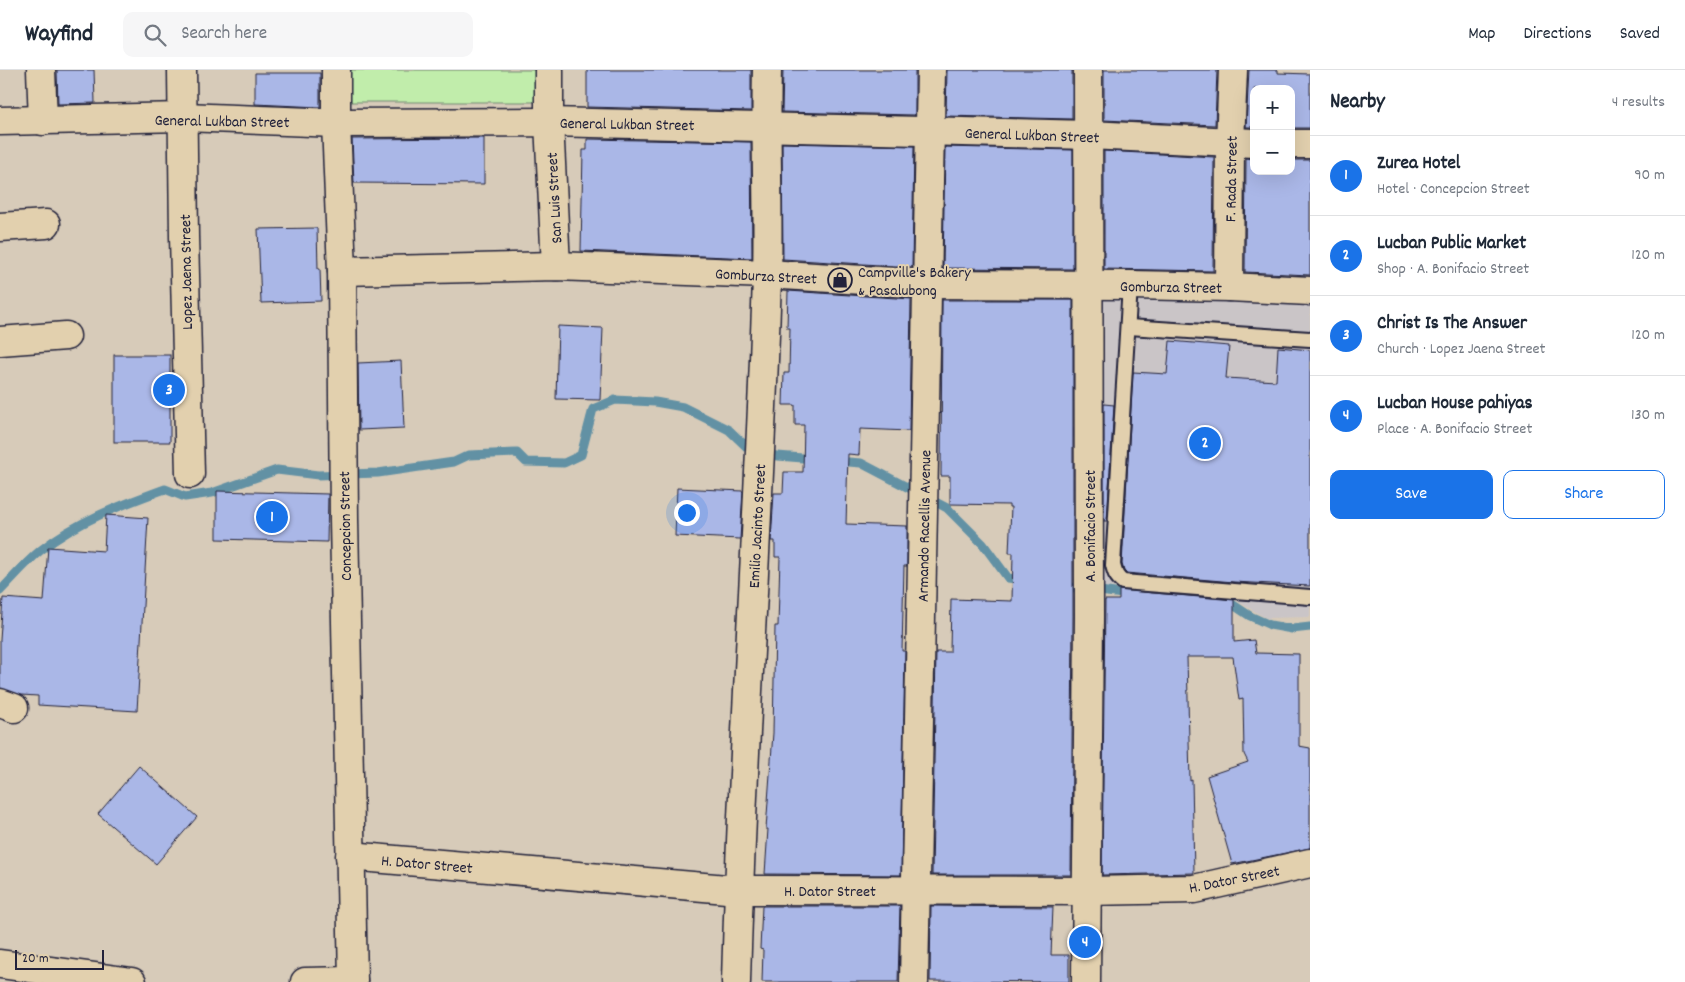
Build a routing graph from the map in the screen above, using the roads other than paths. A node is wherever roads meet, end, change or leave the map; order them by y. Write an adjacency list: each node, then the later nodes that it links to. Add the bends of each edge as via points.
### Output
1 (41, 70): 11 (street)
2 (182, 70): 9 (street, Lopez Jaena Street)
3 (336, 70): 13 (street, Concepcion Street)
4 (549, 70): 12 (street, San Luis Street)
5 (767, 70): 14 (street, Emilio Jacinto Street)
6 (931, 70): 15 (street, Armando Racellis Avenue)
7 (1088, 70): 16 (street, A. Bonifacio Street)
8 (1233, 70): 17 (street, F. Rada Street)
9 (184, 117): 11 (street, General Lukban Street); 13 (street, General Lukban Street); 34 (street, Lopez Jaena Street)
10 (0, 121): 11 (street, General Lukban Street)
11 (43, 121)
12 (549, 122): 13 (street, General Lukban Street); 14 (street, General Lukban Street); 22 (street, San Luis Street)
13 (336, 123): 23 (street, Concepcion Street)
14 (766, 127): 15 (street, General Lukban Street); 24 (street, Emilio Jacinto Street)
15 (930, 132): 16 (street, General Lukban Street); 25 (street, Armando Racellis Avenue)
16 (1089, 135): 17 (street, General Lukban Street); 26 (street, A. Bonifacio Street)
17 (1242, 143): 28 (street, F. Rada Street)
18 (1295, 144): 19 (street)
19 (1310, 144)
20 (46, 224): 21 (street)
21 (0, 227)
22 (556, 266): 23 (street, Gomburza Street); 24 (street, Gomburza Street)
23 (342, 271): 36 (street, Concepcion Street)
24 (767, 274): 25 (street, Gomburza Street); 38 (street, Emilio Jacinto Street)
25 (927, 284): 26 (street, Gomburza Street); 39 (street, Armando Racellis Avenue)
26 (1088, 285): 27 (street, Gomburza Street); 40 (street, A. Bonifacio Street)
27 (1130, 285): 28 (street, Gomburza Street); 30 (lane)
28 (1229, 287): 29 (street, Gomburza Street)
29 (1310, 291)
30 (1129, 327): 32 (lane); 35 (lane, via 1113,564 1117,578 1123,582)
31 (66, 336): 33 (street)
32 (1310, 339)
33 (0, 341)
34 (190, 474)
35 (1310, 597)
36 (350, 856): 38 (street, H. Dator Street); 42 (street, Concepcion Street)
37 (1310, 863): 40 (street, H. Dator Street, via 1194,889)
38 (738, 890): 39 (street, H. Dator Street); 45 (street, Emilio Jacinto Street)
39 (916, 890): 40 (street, H. Dator Street); 46 (street, Armando Racellis Avenue)
40 (1086, 891): 47 (street, A. Bonifacio Street)
41 (14, 971): 43 (street)
42 (353, 981): 44 (street)
43 (132, 982)
44 (305, 982)
45 (736, 982)
46 (914, 982)
47 (1086, 982)

